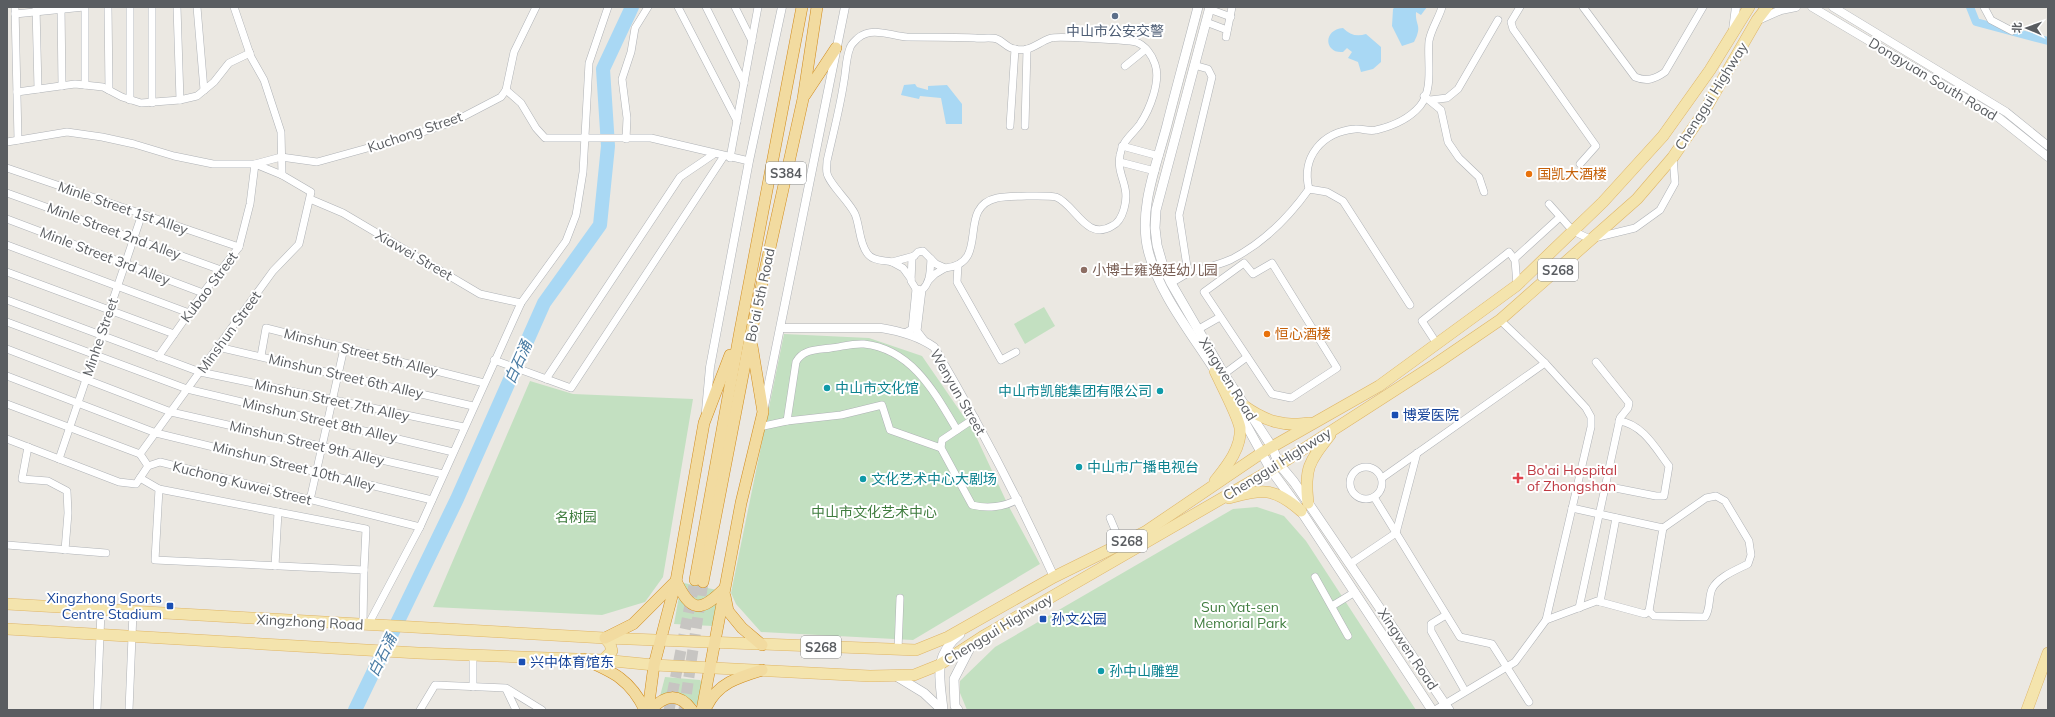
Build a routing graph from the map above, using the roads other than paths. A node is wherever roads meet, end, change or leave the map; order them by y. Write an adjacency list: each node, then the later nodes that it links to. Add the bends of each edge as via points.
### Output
1 (84, 7): 31 (street); 51 (street)
2 (108, 7): 54 (street)
3 (130, 7): 60 (street)
4 (152, 7): 62 (street)
5 (176, 7): 61 (street)
6 (197, 7): 55 (street)
7 (234, 7): 47 (street)
8 (536, 7): 56 (street, via 514,52)
9 (608, 7): 66 (street, via 589,63)
10 (648, 7): 67 (street, via 635,28 631,52 622,79 626,118)
11 (678, 7): 63 (street)
12 (706, 7): 50 (street)
13 (735, 7): 42 (street)
14 (758, 7): 42 (street)
15 (782, 7): 78 (street)
16 (802, 7): 125 (highway, Bo'ai 5th Road / S384)
17 (817, 7): 59 (highway, Bo'ai 5th Road / S384)
18 (845, 7): 43 (street, Bo'ai 5th Road)
19 (1198, 7): 73 (main road, Xingwen Road)
20 (1232, 7): 36 (street)
21 (1442, 7): 58 (street, via 1430,39 1430,79)
22 (1520, 7): 81 (street, via 1511,22 1513,29 1596,146)
23 (1583, 7): 24 (street, via 1635,77 1644,80 1665,72)
24 (1703, 7)
25 (1736, 7): 40 (street)
26 (1749, 7): 40 (main road, Chenggui Highway / S268)
27 (1767, 7): 38 (main road, Chenggui Highway / S268)
28 (1796, 7): 38 (street)
29 (1811, 7): 77 (street, Dongyuan South Road, via 1999,118)
30 (1984, 7): 41 (street, via 1991,20)
31 (61, 8): 34 (street); 52 (street)
32 (1209, 8): 36 (street); 39 (main road, Xingwen Road)
33 (1834, 8): 71 (street, Dongyuan South Road, via 1986,99)
34 (36, 10): 35 (street); 53 (street)
35 (15, 11): 57 (street)
36 (1231, 17): 39 (street, via 1226,34)
37 (1498, 20): 58 (street, via 1458,88 1447,98)
38 (1757, 20): 74 (main road, Chenggui Highway / S268, via 1702,115)
39 (1206, 22): 48 (main road, Xingwen Road)
40 (1733, 30): 93 (main road, Chenggui Highway / S268, via 1710,70 1662,136 1604,202)
41 (2012, 31)
42 (752, 41): 50 (street)
43 (836, 48): 59 (highway); 123 (street, Bo'ai 5th Road)
44 (1015, 49): 45 (street); 64 (street); 101 (street, via 996,39 906,37 873,32 860,36 850,48 827,161 827,174 855,214 861,241 867,253 873,259)
45 (1027, 49): 46 (street, via 1032,49 1052,38 1125,40 1138,43); 65 (street)
46 (1146, 49): 49 (street); 70 (street, via 1158,72 1156,84 1146,113)
47 (250, 53): 55 (street, via 229,62 214,82); 75 (street, via 264,80 281,132)
48 (1194, 65): 107 (street, via 1208,69 1212,77 1179,215); 110 (main road, Xingwen Road, via 1156,210 1157,245)
49 (1125, 66)
50 (744, 83): 63 (street)
51 (85, 85): 52 (street); 54 (street)
52 (62, 86): 53 (street)
53 (38, 89): 57 (street)
54 (109, 90): 60 (street)
55 (204, 90): 61 (street, via 197,96)
56 (506, 90): 66 (street, via 521,103 545,138); 75 (street, Kuchong Street, via 501,97 453,122 411,136 317,162)
57 (17, 92): 68 (street)
58 (1427, 98): 85 (street, via 1408,118 1390,126 1374,131 1356,129 1335,134 1318,145 1309,159 1306,176); 86 (street, via 1441,110 1448,142 1459,158 1479,177)
59 (803, 99): 129 (highway, Bo'ai 5th Road / S384)
60 (130, 100): 62 (street)
61 (180, 100): 62 (street)
62 (152, 103)
63 (736, 121): 76 (street)
64 (1010, 126)
65 (1025, 126)
66 (585, 138): 67 (street); 116 (street, via 576,215 569,235)
67 (624, 139): 72 (street, via 650,138)
68 (18, 140): 69 (street, Kuchong Street); 80 (street, Kuchong Street, via 67,132 115,139 213,164)
69 (7, 142)
70 (1122, 146): 73 (street); 79 (street)
71 (2048, 146)
72 (714, 154): 76 (street); 147 (street, via 680,177)
73 (1159, 156): 83 (main road, Xingwen Road)
74 (1673, 156): 95 (main road, Chenggui Highway / S268, via 1637,199); 95 (street, via 1675,183 1660,210 1635,228)
75 (282, 157): 80 (street, Kuchong Street); 84 (street)
76 (727, 157): 78 (street); 147 (street, via 571,388)
77 (2048, 157)
78 (749, 161): 163 (street, via 710,367)
79 (1120, 162): 83 (street); 103 (street, via 1127,196 1121,218 1112,227 1099,230 1093,228 1056,197 999,198 987,201 979,208 974,225 972,249 968,258)
80 (255, 164): 84 (street, Kuchong Street); 97 (street, Kubao Street, via 250,204)
81 (1580, 164)
82 (7, 168): 90 (street, Minle Street 1st Alley)
83 (1155, 171): 144 (main road, Xingwen Road, via 1146,209 1148,249 1154,270 1164,290)
84 (282, 175): 88 (street, Kuchong Street)
85 (1309, 189): 107 (street, via 1293,211 1264,238 1232,259); 117 (street, via 1328,192 1343,201)
86 (1484, 192)
87 (7, 193): 94 (street, Minle Street 2nd Alley)
88 (311, 196): 116 (street, Xiawei Street, via 480,294); 132 (street, Minshun Street, via 299,244 273,271)
89 (1549, 204): 91 (street)
90 (142, 214): 94 (street, Minhe Street); 97 (street, Minle Street 1st Alley)
91 (1560, 217): 93 (street); 100 (street)
92 (7, 219): 102 (street, Minle Street 3rd Alley)
93 (1573, 231): 95 (street); 111 (main road, Chenggui Highway / S268)
94 (134, 238): 102 (street, Minhe Street); 105 (street, Minle Street 2nd Alley)
95 (1590, 239): 121 (main road, Chenggui Highway / S268, via 1575,256)
96 (7, 245): 112 (street)
97 (238, 247): 105 (street, Kubao Street)
98 (914, 256): 99 (street, via 923,251); 101 (street); 108 (street)
99 (931, 259): 104 (street); 109 (street)
100 (1514, 259): 111 (street); 131 (street, via 1509,252 1422,321)
101 (892, 262): 108 (street, via 903,268)
102 (125, 264): 112 (street, Minhe Street); 114 (street, Minle Street 3rd Alley)
103 (958, 265): 104 (street); 135 (street, via 957,282 1001,360)
104 (945, 268): 109 (street)
105 (221, 270): 114 (street, Kubao Street)
106 (7, 272): 118 (street)
107 (1188, 273): 110 (street)
108 (911, 279): 113 (street)
109 (929, 280): 113 (street, via 926,286)
110 (1171, 284): 124 (main road, Xingwen Road)
111 (1517, 285): 131 (main road, Chenggui Highway / S268)
112 (117, 286): 118 (street, Minhe Street); 119 (street)
113 (919, 290): 126 (street, via 912,329); 130 (street, via 917,331)
114 (203, 293): 119 (street, Kubao Street)
115 (7, 300): 128 (street, Minshun Street 7th Alley)
116 (521, 303): 140 (street)
117 (1410, 305)
118 (109, 310): 127 (street); 128 (street, Minhe Street)
119 (189, 313): 127 (street, Kubao Street)
120 (1220, 317): 124 (street); 139 (street); 139 (street, via 1204,292 1244,263 1253,274 1272,263 1337,368 1291,398 1272,394)
121 (1500, 320): 142 (street); 167 (main road, Chenggui Highway / S268)
122 (7, 322): 136 (street, Minshun Street 8th Alley)
123 (781, 328): 126 (street, Wenyun Street, via 881,328); 157 (street, Bo'ai 5th Road)
124 (1197, 330): 144 (main road, Xingwen Road)
125 (740, 331): 129 (highway, Bo'ai 5th Road / S384, via 699,581); 163 (highway)
126 (905, 333): 130 (street, Wenyun Street)
127 (174, 334): 138 (street, Kubao Street)
128 (101, 335): 136 (street, Minhe Street); 138 (street, Minshun Street 7th Alley)
129 (750, 338): 157 (highway)
130 (924, 340): 158 (street, Wenyun Street, via 934,347)
131 (1437, 344): 160 (main road, Chenggui Highway / S268, via 1379,386)
132 (218, 347): 137 (street, Minshun Street 6th Alley); 143 (street, Minshun Street)
133 (344, 348): 137 (street, Minshun Street 5th Alley, via 266,328); 145 (street); 149 (street, Minshun Street 5th Alley)
134 (7, 349): 148 (street, Minshun Street 9th Alley)
135 (1016, 352)
136 (94, 355): 148 (street, Minhe Street); 150 (street, Minshun Street 8th Alley)
137 (261, 356): 145 (street, Minshun Street 6th Alley)
138 (158, 357): 143 (street, Minshun Street 7th Alley)
139 (1247, 357): 144 (street)
140 (498, 361): 147 (street); 149 (street)
141 (1596, 362): 161 (street, via 1628,403 1628,408)
142 (1545, 363): 176 (street); 194 (street, via 1586,408 1591,417)
143 (200, 372): 150 (street, Minshun Street); 151 (street, Minshun Street 7th Alley)
144 (1219, 372): 155 (main road, Xingwen Road); 174 (main road, Xingwen Road); 187 (main road, via 1240,429 1229,463)
145 (338, 375): 151 (street); 154 (street, Minshun Street 6th Alley)
146 (7, 376): 152 (street, Minshun Street 10th Alley)
147 (546, 379)
148 (86, 380): 152 (street, Minhe Street); 156 (street, Minshun Street 9th Alley)
149 (484, 383): 154 (street)
150 (187, 389): 156 (street, Minshun Street); 162 (street, Minshun Street 8th Alley)
151 (333, 400): 162 (street); 164 (street, Minshun Street 7th Alley)
152 (78, 403): 166 (street, Minhe Street); 169 (street, Minshun Street 10th Alley)
153 (7, 404): 166 (street)
154 (473, 406): 164 (street)
155 (1244, 406): 160 (main road, via 1268,420 1292,426); 174 (main road, Xingwen Road)
156 (171, 412): 169 (street, Minshun Street); 172 (street, Minshun Street 9th Alley)
157 (763, 412): 165 (highway)
158 (975, 418): 168 (street); 189 (street, Wenyun Street)
159 (787, 421): 165 (street); 168 (street, via 796,362 800,355 805,352 866,344 893,352 926,379); 173 (street, via 841,415 882,406 890,430)
160 (1317, 421): 174 (main road, Chenggui Highway / S268)
161 (1619, 421): 185 (street); 185 (street, via 1641,430 1669,466 1664,496)
162 (328, 422): 172 (street); 175 (street, Minshun Street 8th Alley)
163 (704, 423): 211 (highway)
164 (464, 427): 175 (street)
165 (759, 427): 212 (highway)
166 (70, 428): 177 (street); 178 (street, Minhe Street)
167 (1334, 429): 180 (main road, Chenggui Highway / S268); 193 (main road, via 1309,466 1305,482)
168 (957, 430): 173 (street, via 942,440)
169 (156, 432): 177 (street, Minshun Street); 181 (street, Minshun Street 10th Alley)
170 (7, 439): 171 (street)
171 (28, 447): 178 (street); 204 (street, via 22,479 48,482 66,491 68,513)
172 (322, 447): 181 (street); 182 (street, Minshun Street 9th Alley)
173 (941, 448): 189 (street, via 972,505 980,508 1008,506)
174 (1267, 450): 180 (main road, Xingwen Road); 187 (main road, Chenggui Highway / S268)
175 (453, 452): 182 (street)
176 (1417, 453): 184 (street); 201 (street)
177 (140, 454): 179 (street)
178 (59, 459): 183 (street, via 119,482 136,484)
179 (148, 466): 183 (street); 190 (street, Kuchong Kuwei Street, via 160,462)
180 (1275, 467): 192 (main road, Chenggui Highway / S268); 193 (main road, Xingwen Road)
181 (317, 472): 190 (street); 191 (street, Minshun Street 10th Alley)
182 (443, 474): 191 (street)
183 (140, 478): 186 (street)
184 (1382, 478): 188 (street, via 1381,489); 188 (street, via 1370,467 1360,468 1353,474 1351,484 1355,493 1363,498)
185 (1605, 486): 196 (street)
186 (159, 489): 195 (street); 207 (street, via 155,560)
187 (1209, 489): 202 (main road, Chenggui Highway / S268, via 1145,532)
188 (1374, 497): 201 (street)
189 (1018, 499): 209 (street, Wenyun Street)
190 (310, 500): 199 (street, Kuchong Kuwei Street)
191 (432, 500): 199 (street)
192 (1215, 502): 193 (main road, via 1251,492 1272,491); 233 (main road, Chenggui Highway / S268)
193 (1304, 507): 206 (main road, Xingwen Road); 213 (main road, Xingwen Road)
194 (1572, 508): 196 (street); 223 (street)
195 (278, 512): 207 (street); 208 (street, via 366,529)
196 (1599, 514): 198 (street); 218 (street)
197 (1110, 518): 202 (street)
198 (1616, 518): 200 (street); 215 (street)
199 (420, 527): 225 (street)
200 (1663, 528): 220 (street); 220 (street, via 1706,498 1716,496 1725,500 1749,541 1751,555 1748,564 1723,578 1712,589 1705,616 1654,616)
201 (1396, 533): 206 (street); 222 (street)
202 (1121, 544): 209 (main road, Chenggui Highway / S268)
203 (7, 545): 204 (street)
204 (65, 550): 205 (street)
205 (106, 553)
206 (1350, 564): 250 (main road, Xingwen Road)
207 (275, 566): 208 (street)
208 (364, 570): 225 (street)
209 (1054, 577): 224 (main road, Chenggui Highway / S268)
210 (1315, 577): 217 (street)
211 (676, 581): 212 (highway, via 684,597 695,605 710,603); 230 (highway, via 633,624); 231 (highway)
212 (724, 589): 232 (highway); 234 (highway, via 728,611 742,628)
213 (1354, 592): 217 (street); 262 (main road, Xingwen Road)
214 (900, 598): 235 (street)
215 (1600, 602): 218 (street); 220 (street, via 1645,614)
216 (7, 604): 219 (main road, Xingzhong Road)
217 (1332, 606): 229 (street)
218 (1579, 608): 223 (street)
219 (101, 611): 221 (main road, Xingzhong Road); 227 (street)
220 (1649, 611)
221 (134, 612): 225 (main road, Xingzhong Road); 228 (street)
222 (1446, 615): 242 (street, via 1460,637 1492,644); 248 (street, via 1431,624 1431,631)
223 (1546, 620): 242 (street, via 1515,662)
224 (975, 622): 235 (main road, Chenggui Highway / S268, via 916,650); 241 (main road, via 949,643)
225 (366, 625): 230 (main road, Xingzhong Road)
226 (7, 629): 227 (main road, Xingzhong Road)
227 (100, 634): 228 (main road, Xingzhong Road); 251 (street)
228 (132, 636): 237 (main road, Xingzhong Road); 252 (street)
229 (1348, 636)
230 (605, 638): 231 (main road, Xingzhong Road); 239 (main road, via 612,651)
231 (661, 640): 232 (main road, Chenggui Highway / S268); 240 (highway)
232 (715, 643): 234 (main road, Chenggui Highway / S268); 243 (highway, S268)
233 (972, 644): 241 (main road, Chenggui Highway / S268); 261 (main road, via 954,679 955,706)
234 (762, 645): 235 (main road, Chenggui Highway / S268)
235 (898, 650)
236 (2048, 653): 264 (main road)
237 (473, 655): 238 (main road, Xingzhong Road); 246 (street)
238 (583, 659): 239 (main road, Xingzhong Road); 256 (highway, via 614,672 637,694)
239 (603, 660): 240 (main road, Xingzhong Road)
240 (654, 665): 243 (main road, Chenggui Highway / S268); 256 (highway)
241 (939, 665): 245 (main road, Chenggui Highway / S268, via 914,675); 260 (main road)
242 (1506, 667): 248 (street); 249 (street)
243 (710, 668): 244 (main road, Chenggui Highway / S268); 259 (highway, S268)
244 (762, 670): 245 (main road, Chenggui Highway / S268); 259 (highway, S268, via 736,678 713,694)
245 (896, 676): 260 (main road, via 924,693)
246 (473, 687): 247 (street); 253 (street, via 435,685)
247 (506, 688): 254 (street); 255 (street)
248 (1465, 691): 250 (street)
249 (1529, 702)
250 (1447, 707): 263 (street)
251 (97, 710)
252 (129, 710)
253 (420, 710)
254 (516, 710)
255 (542, 710)
256 (646, 710)
257 (651, 710): 258 (highway, via 664,698 675,698 687,703)
258 (692, 710)
259 (703, 710)
260 (943, 710)
261 (958, 710)
262 (1432, 710)
263 (1435, 710)
264 (2027, 710)

